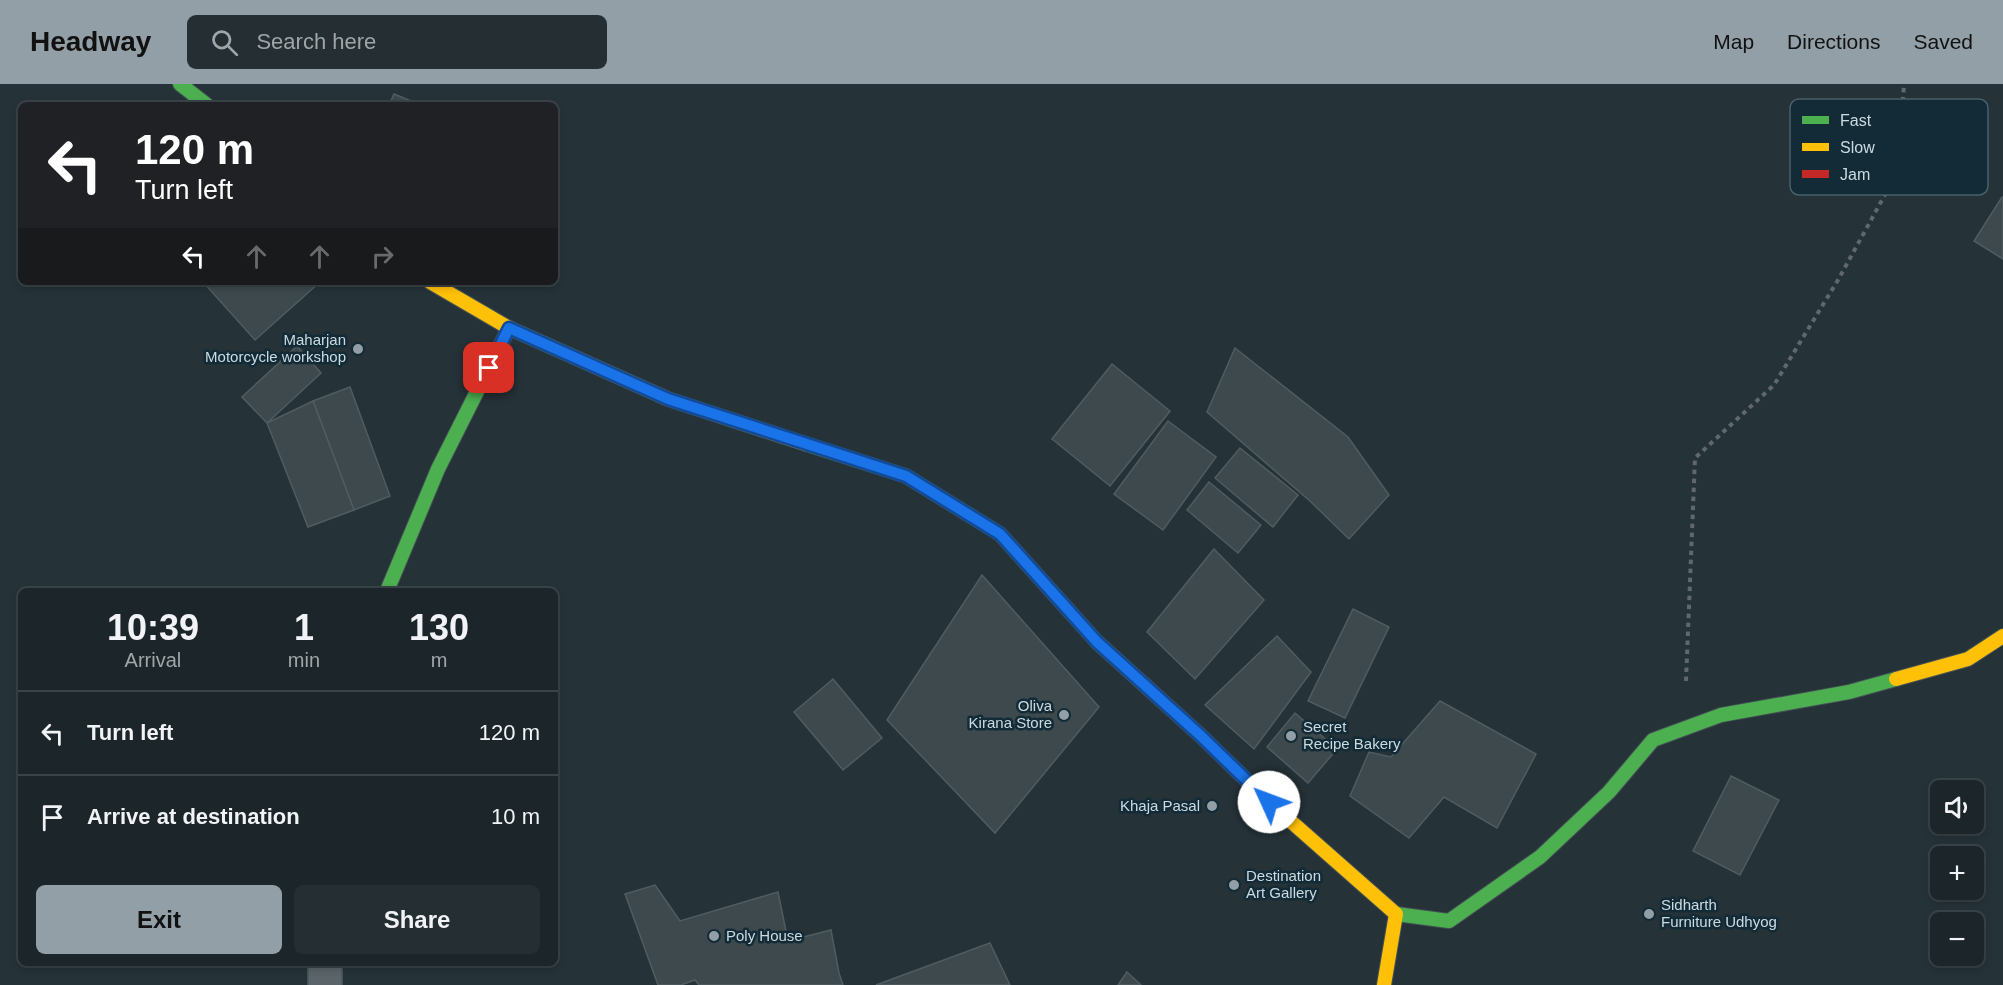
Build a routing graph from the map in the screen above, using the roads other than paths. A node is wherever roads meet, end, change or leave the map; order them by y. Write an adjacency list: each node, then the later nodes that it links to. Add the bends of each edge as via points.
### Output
1 (180, 84): 2 (street)
2 (203, 102)
3 (435, 285): 4 (street)
4 (509, 328): 5 (street, via 438,469); 7 (street, via 668,399 906,476 1000,534 1097,642 1253,788)
5 (388, 588)
6 (2003, 636): 7 (street, via 1968,659 1849,692 1721,715 1653,740 1609,792 1540,857 1449,921)
7 (1396, 914): 10 (street)
8 (325, 966): 9 (street)
9 (325, 985)
10 (1383, 985)

